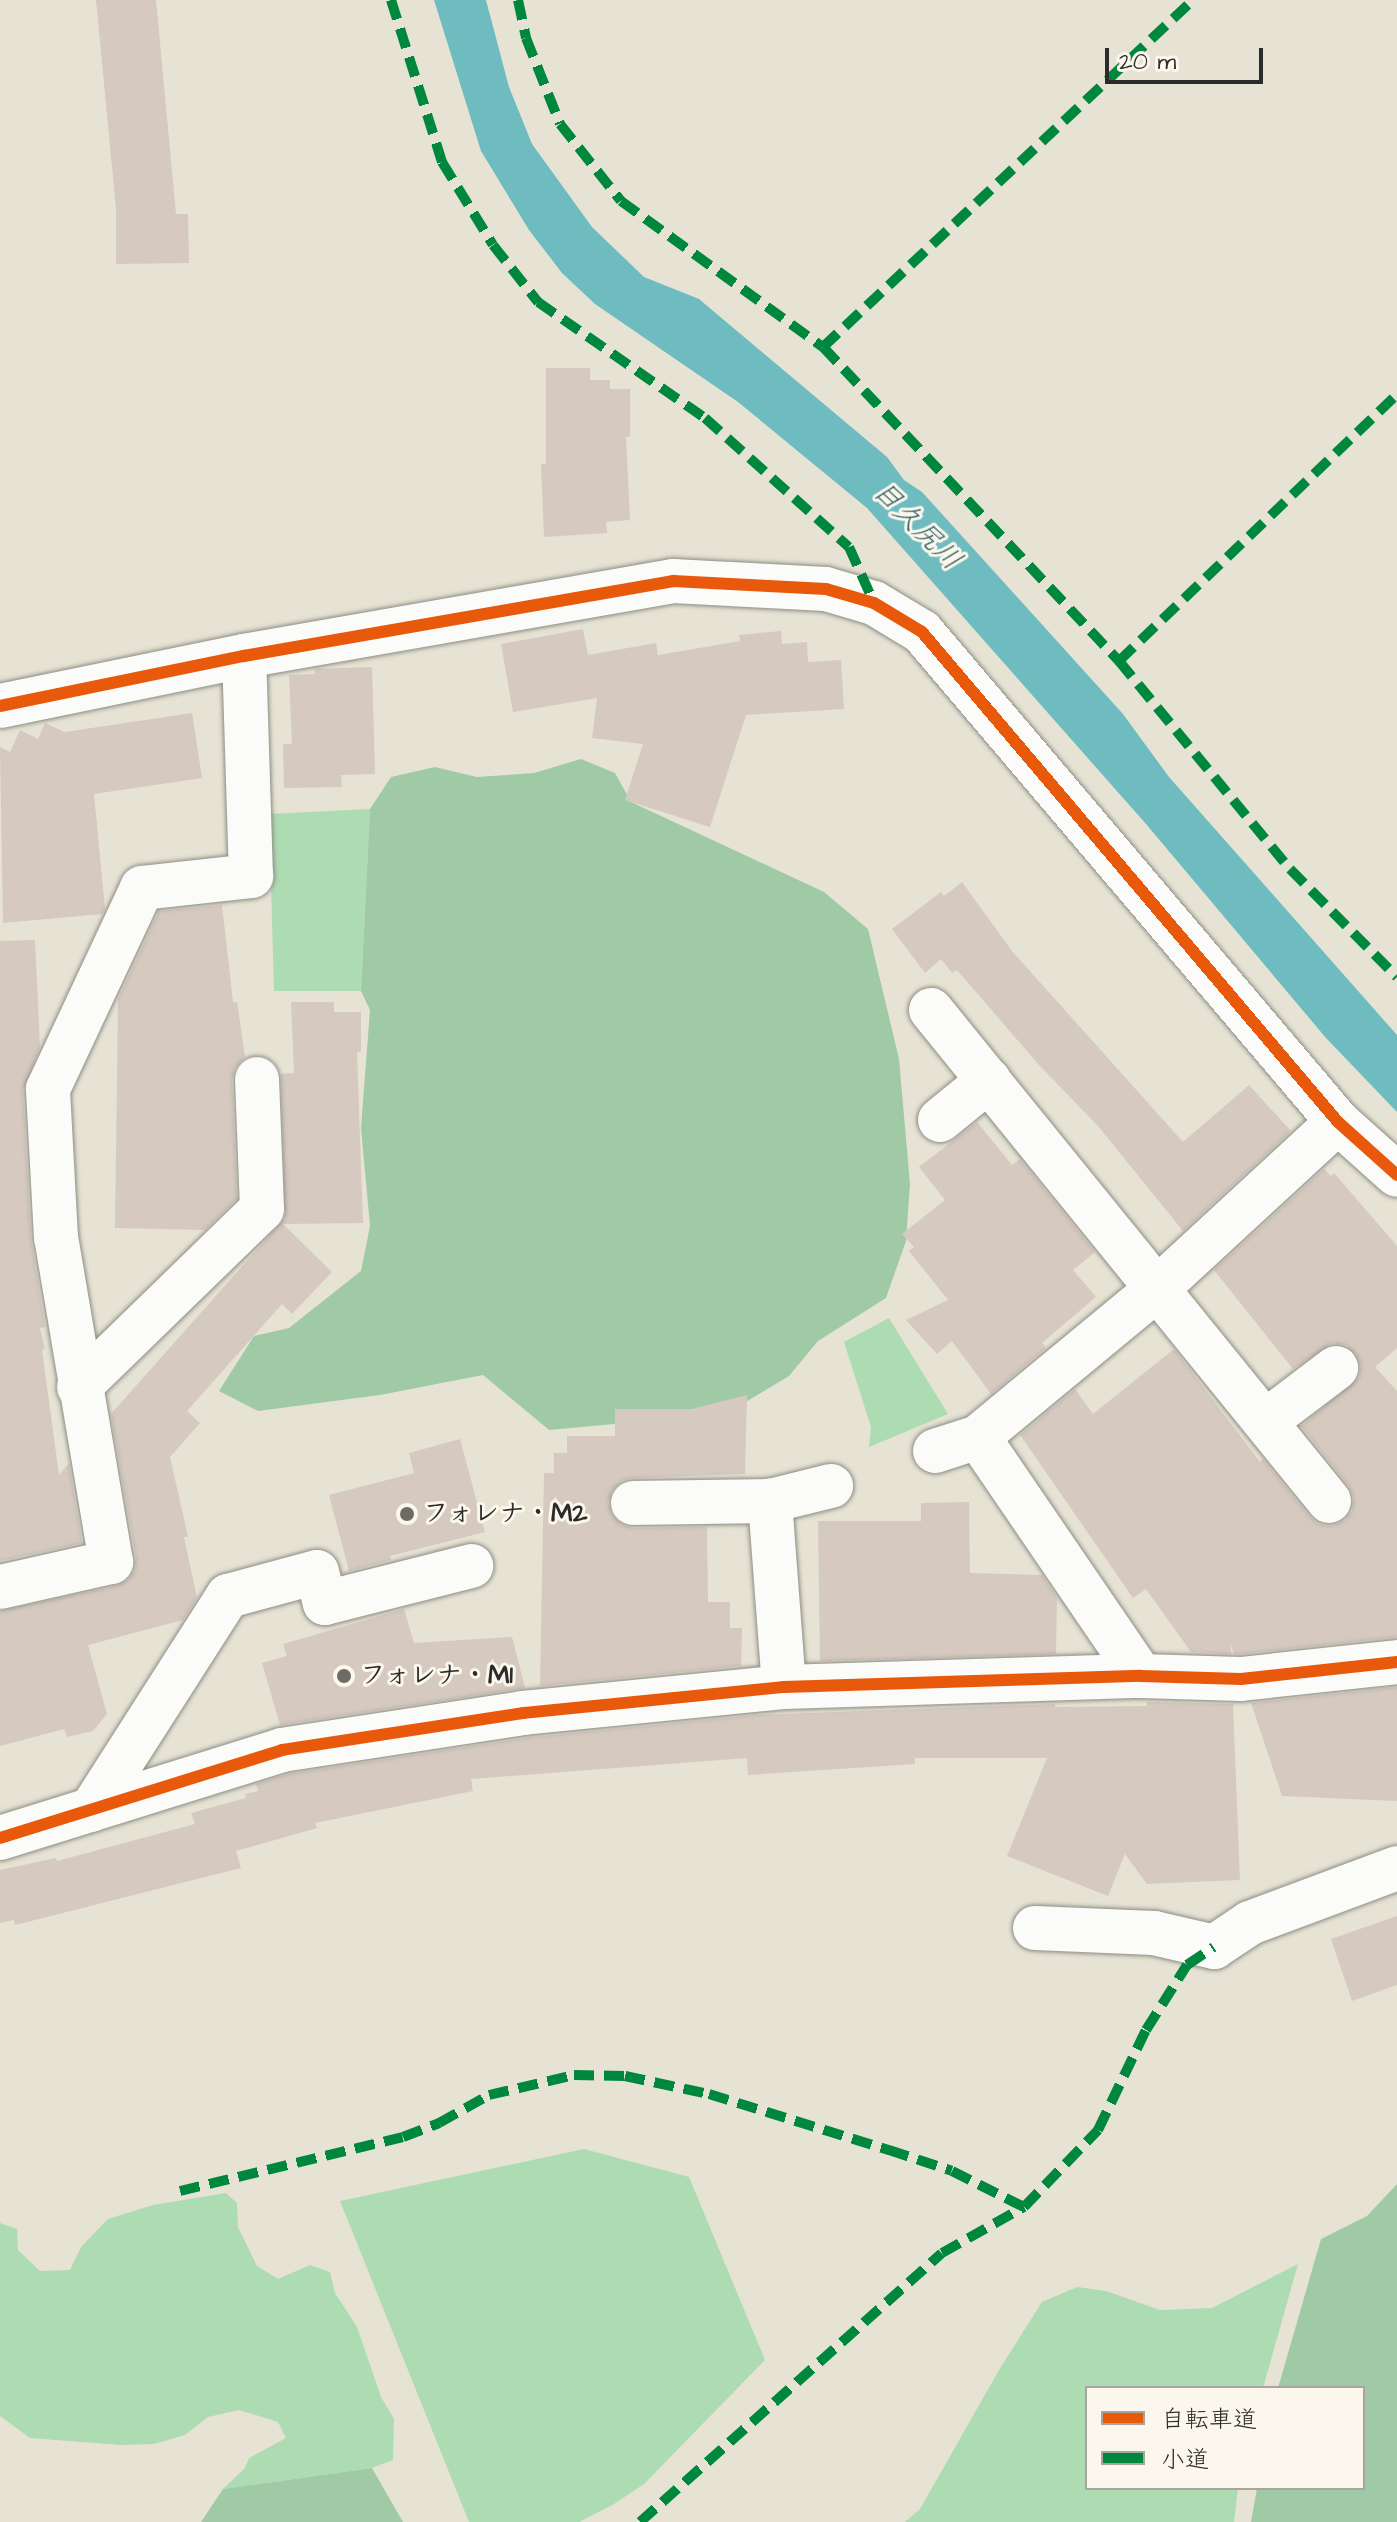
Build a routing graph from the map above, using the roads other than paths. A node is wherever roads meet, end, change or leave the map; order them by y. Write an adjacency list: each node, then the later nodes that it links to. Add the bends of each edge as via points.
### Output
1 (244, 656): 2 (street); 7 (street, via 673,581 826,589 874,603 922,632); 11 (street, via 251,876 142,888 48,1089 56,1238)
2 (0, 706)
3 (931, 1010): 5 (street)
4 (257, 1079): 11 (street, via 262,1209)
5 (989, 1080): 6 (street); 9 (street)
6 (940, 1120)
7 (1338, 1122): 8 (street); 9 (street)
8 (1397, 1175)
9 (1159, 1287): 12 (street); 13 (street)
10 (1336, 1368): 12 (street)
11 (79, 1387): 20 (street, via 111,1562)
12 (1266, 1421): 17 (street)
13 (978, 1437): 14 (street); 22 (street)
14 (935, 1451)
15 (831, 1486): 16 (street)
16 (770, 1501): 18 (street); 23 (street)
17 (1329, 1501)
18 (633, 1503)
19 (471, 1566): 24 (street, via 325,1603 317,1572 228,1596)
20 (0, 1587)
21 (1397, 1662): 22 (street, via 1241,1679)
22 (1141, 1676): 23 (street)
23 (784, 1687): 24 (street, via 523,1713 282,1750)
24 (91, 1810): 25 (street)
25 (0, 1838)
26 (1397, 1868): 27 (street, via 1250,1923 1214,1947 1154,1933)
27 (1035, 1928)

